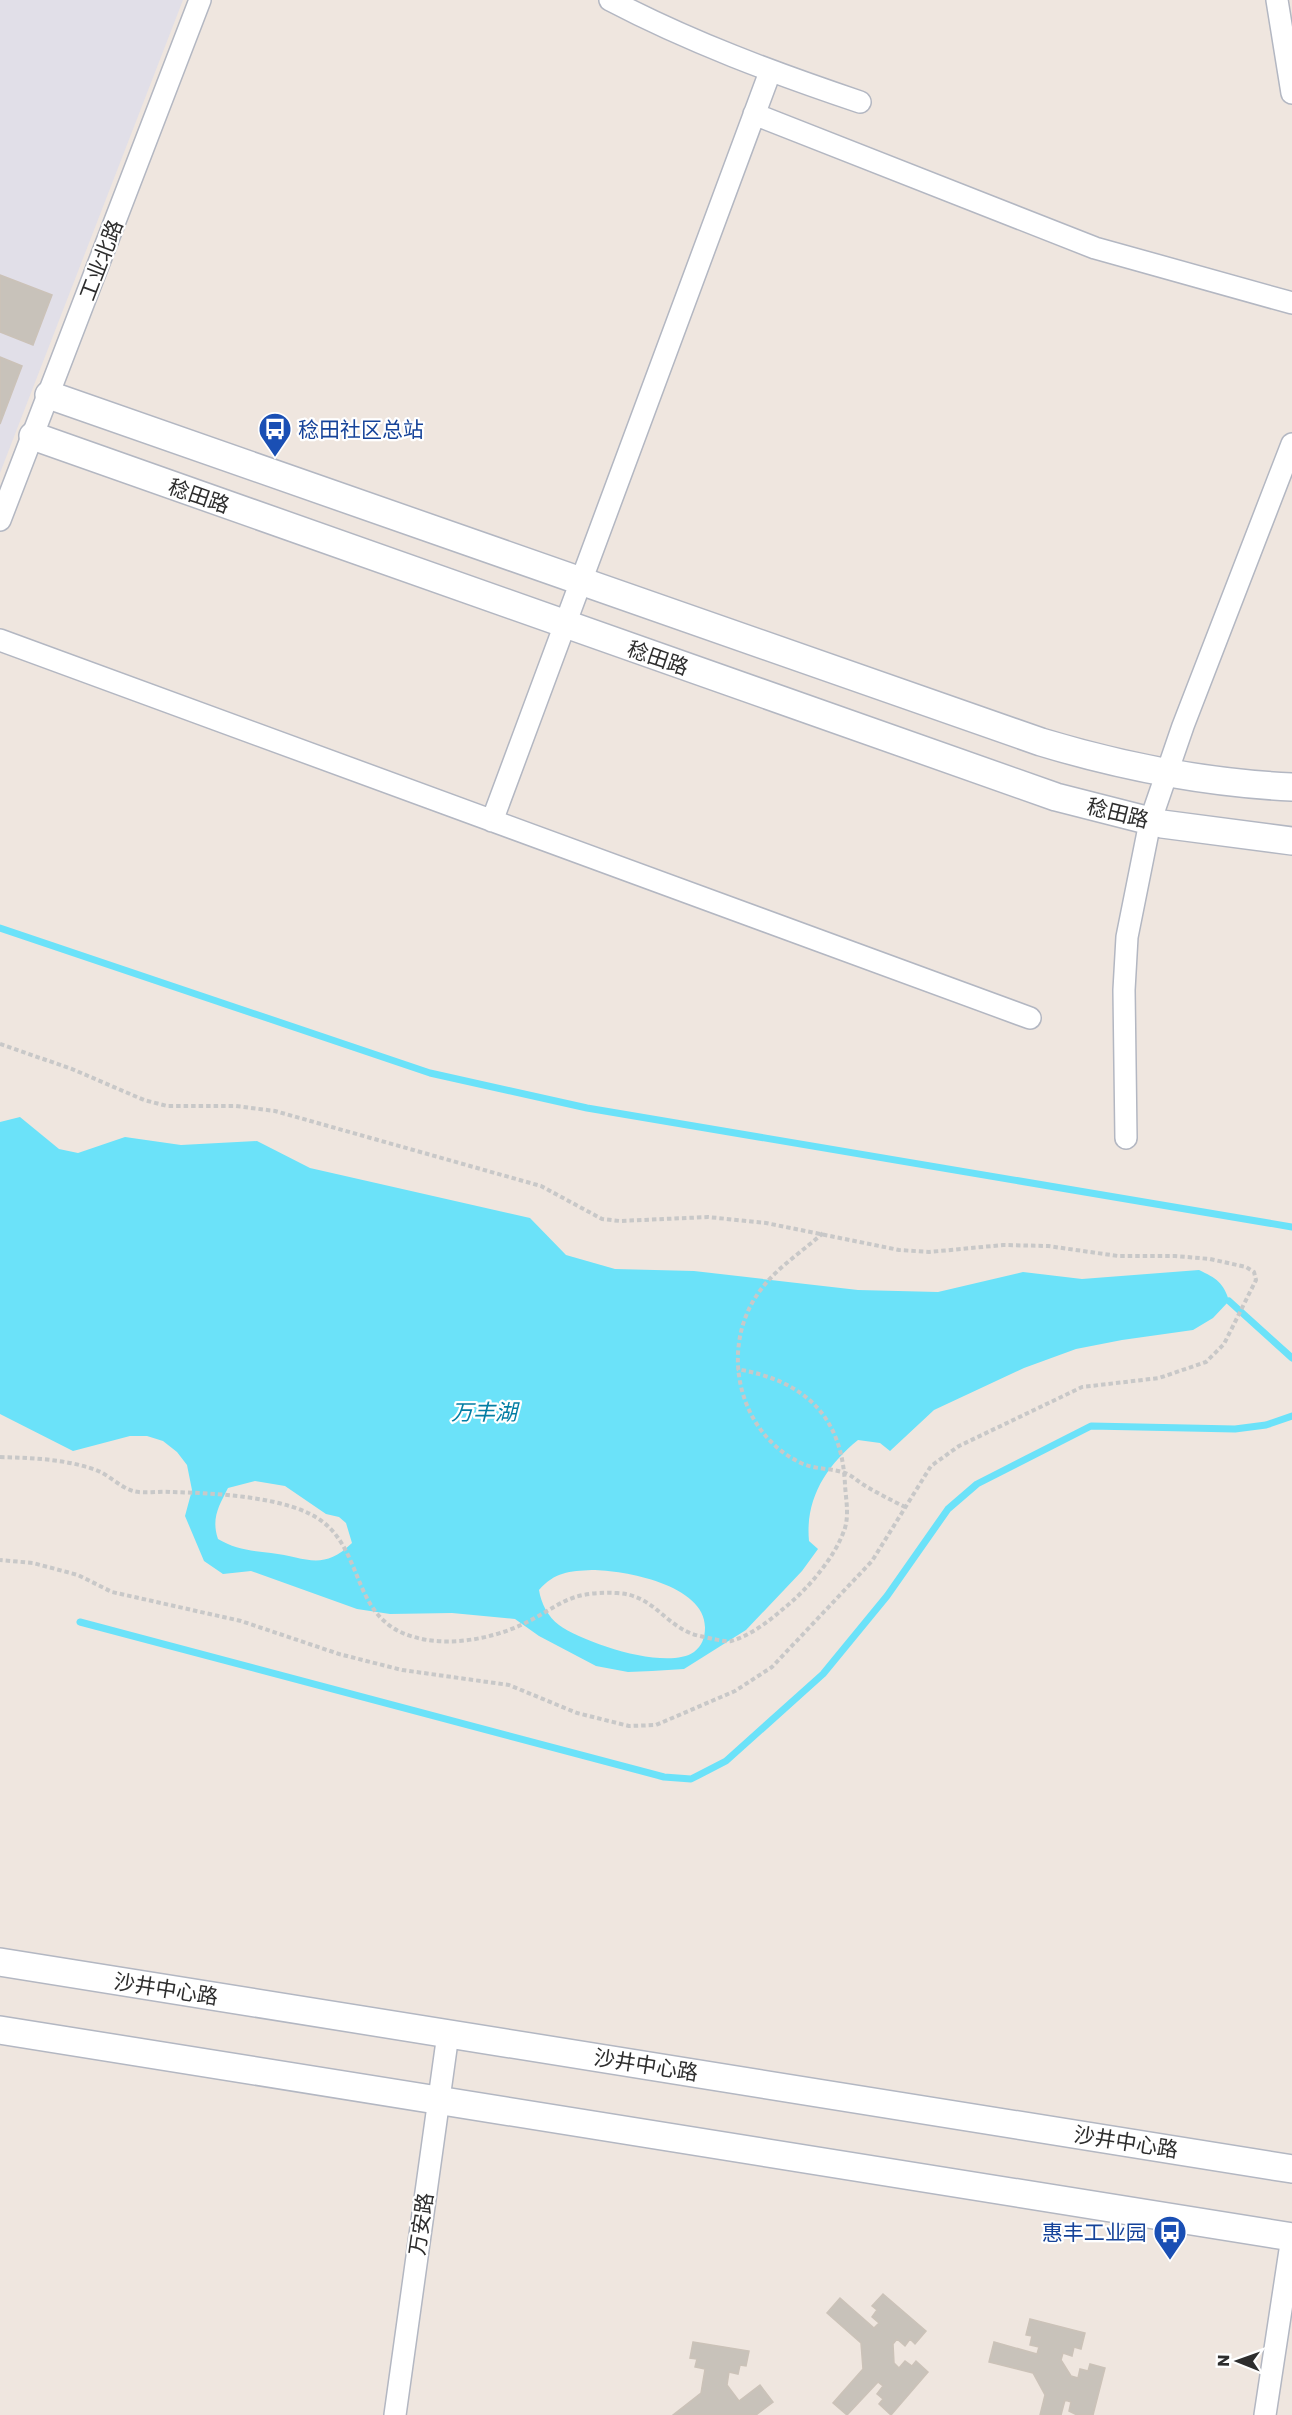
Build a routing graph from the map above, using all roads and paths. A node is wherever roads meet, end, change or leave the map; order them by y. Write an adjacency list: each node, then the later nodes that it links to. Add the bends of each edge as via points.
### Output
1 (200, 0): 9 (street, 工业北路)
2 (610, 0): 4 (street)
3 (1277, 0): 5 (street)
4 (770, 72): 6 (street); 7 (street)
5 (1292, 93)
6 (860, 102)
7 (754, 114): 8 (street, via 1095,248); 13 (street)
8 (1292, 303)
9 (49, 395): 10 (street, 工业北路); 13 (street)
10 (33, 436): 12 (street, 工业北路); 14 (street, 稔田路)
11 (1292, 444): 16 (street)
12 (0, 520)
13 (581, 581): 14 (street); 16 (street, via 1024,736)
14 (565, 625): 18 (street); 19 (street, 稔田路, via 1000,779)
15 (0, 640): 18 (street)
16 (1166, 773): 17 (street); 19 (street)
17 (1292, 787)
18 (492, 821): 21 (street)
19 (1150, 822): 20 (street, 稔田路); 23 (street, via 1127,937)
20 (1292, 841)
21 (1029, 1018)
22 (0, 1044): 24 (path, via 144,1100 167,1106 236,1106 275,1111 541,1186 602,1219 708,1217)
23 (1126, 1138)
24 (823, 1233): 25 (path, via 762,1288 747,1311 739,1339); 28 (path, via 899,1250 1048,1246 1118,1256 1210,1259 1254,1272 1252,1292 1224,1344 1206,1362 1159,1378 1082,1387 1034,1409 959,1446 931,1466)
25 (737, 1369): 27 (path, via 743,1398 776,1447 801,1463); 27 (path, via 770,1375 803,1393 829,1422 844,1458)
26 (0, 1457): 27 (path, via 66,1462 97,1471 134,1491 248,1497 308,1513 325,1523 341,1543 362,1591 392,1630 443,1641 502,1633 584,1593 620,1593 642,1599 691,1634 730,1641 766,1624 790,1604 827,1561 848,1517)
27 (845, 1473): 28 (path)
28 (905, 1507): 29 (path, via 872,1561 771,1667 735,1691 656,1725 629,1726 577,1713 509,1685 402,1670 282,1637 242,1621 112,1592 78,1575 33,1563)
29 (0, 1560)
30 (0, 1962): 32 (street, 沙井中心路)
31 (0, 2030): 33 (street)
32 (448, 2034): 33 (street, 万安路); 34 (street, 沙井中心路)
33 (439, 2100): 35 (street); 36 (street, 万安路)
34 (1292, 2169)
35 (1292, 2236): 37 (street)
36 (395, 2415)
37 (1265, 2415)

